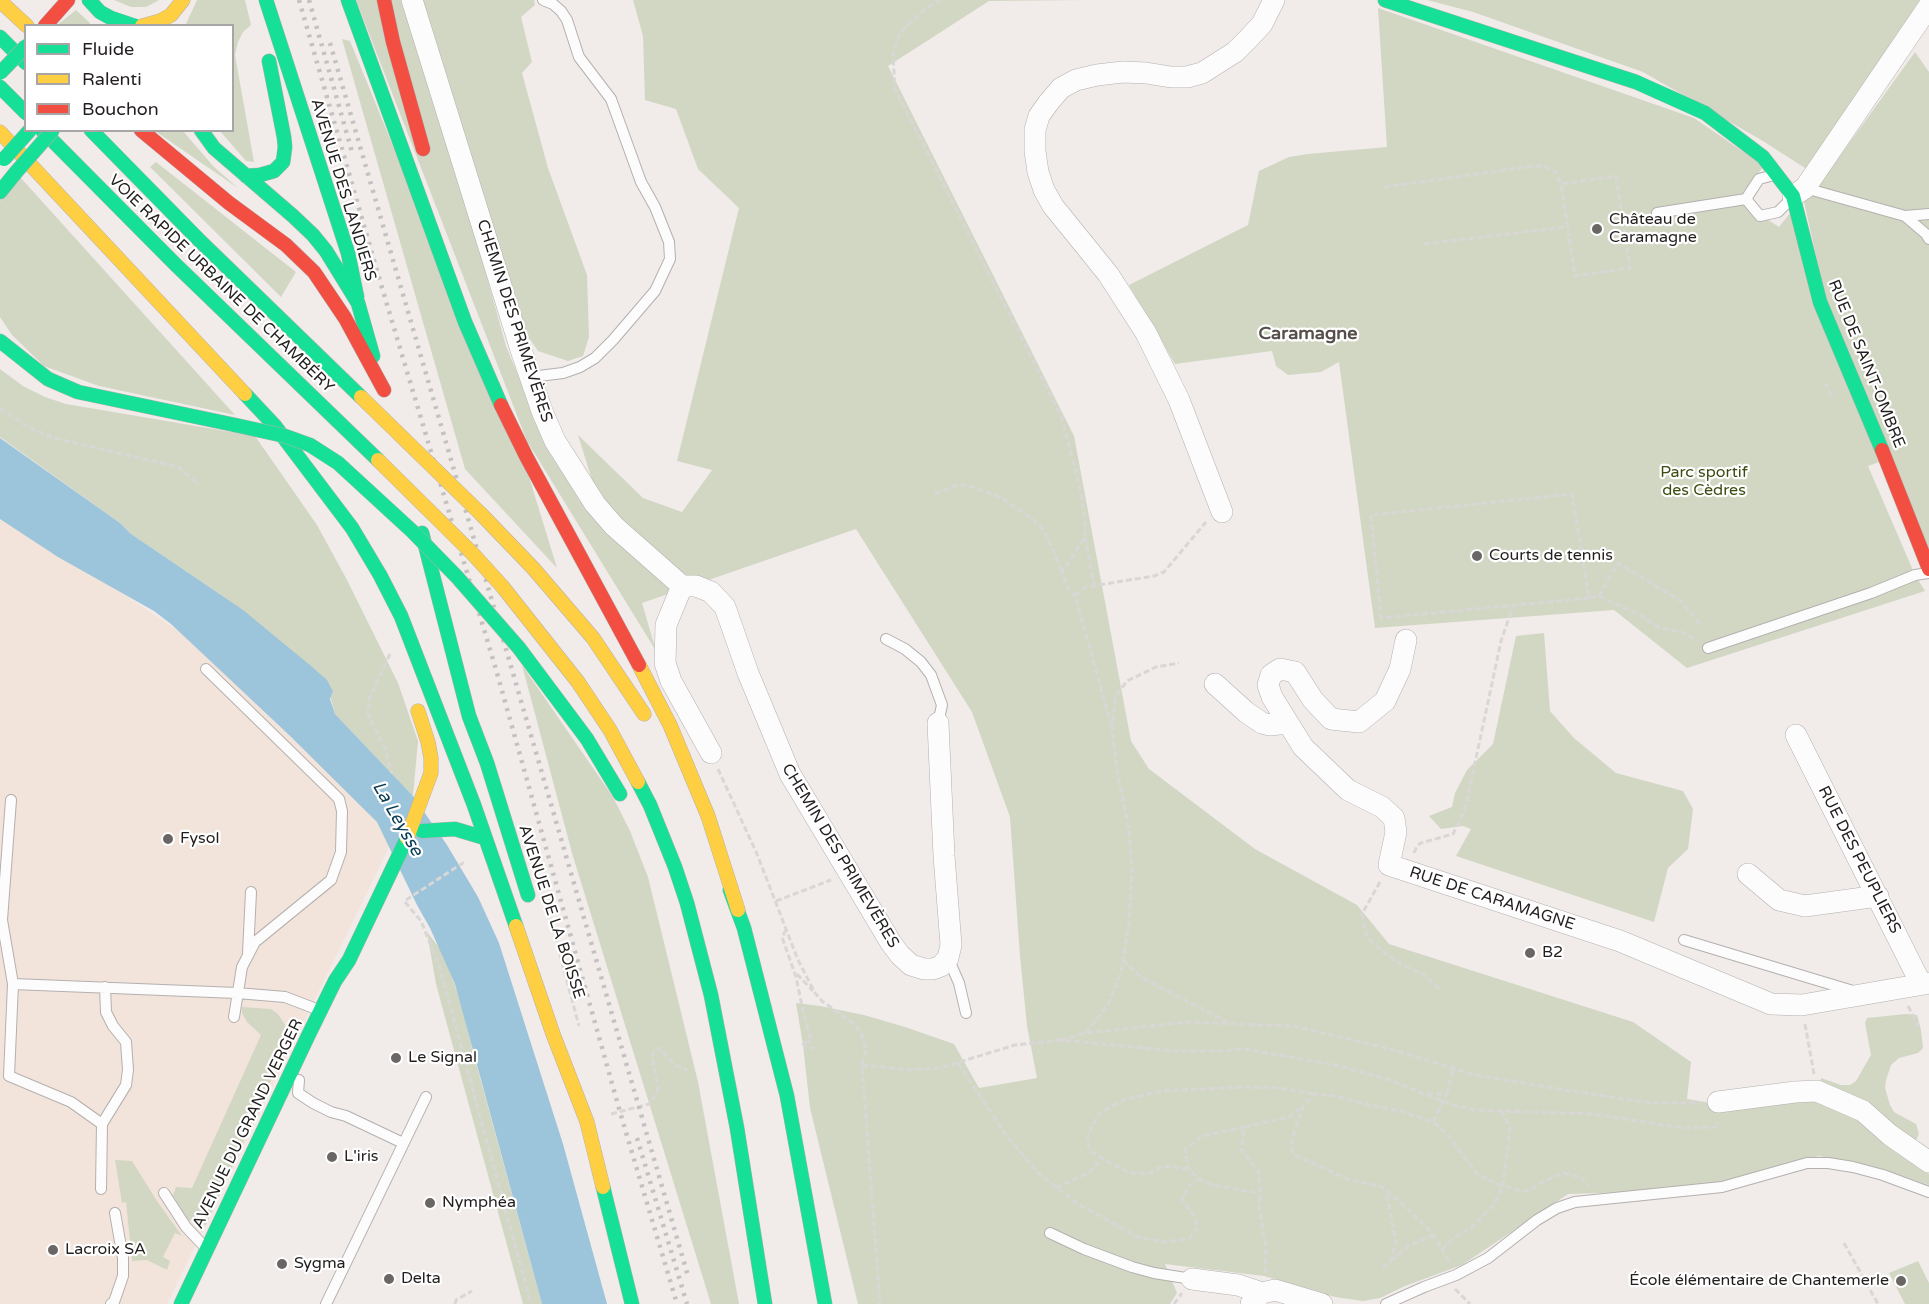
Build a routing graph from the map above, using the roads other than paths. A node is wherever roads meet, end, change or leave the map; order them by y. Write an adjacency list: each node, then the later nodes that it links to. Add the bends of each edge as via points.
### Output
1 (68, 0): 15 (main road)
2 (89, 0): 14 (main road)
3 (254, 0): 36 (main road, via 282,128 284,156 274,171)
4 (266, 0): 45 (main road, AVENUE DES LANDIERS, via 348,253)
5 (348, 0): 46 (main road)
6 (384, 0): 34 (main road)
7 (412, 0): 50 (street, CHEMIN DES PRIMEVÈRES)
8 (543, 0): 50 (lane, via 561,11 579,57 611,99 641,182 669,242 670,259 655,291 595,358 563,373)
9 (1274, 0): 53 (street, via 1262,24 1248,39 1202,73 1187,77 1123,72 1076,80 1061,88 1049,102 1035,130 1036,161 1044,190 1108,274 1146,333 1179,400)
10 (1385, 0): 35 (main road, RUE DE SAINT-OMBRE, via 1636,82 1705,113 1763,157)
11 (0, 1): 16 (main road)
12 (181, 3): 18 (main road, via 171,15); 19 (main road)
13 (1929, 6): 38 (street)
14 (100, 19): 17 (main road)
15 (48, 23)
16 (25, 24)
17 (127, 24)
18 (149, 24)
19 (176, 24)
20 (0, 37): 22 (main road)
21 (24, 48): 23 (main road, bridge)
22 (24, 61)
23 (0, 73)
24 (0, 87): 25 (main road)
25 (24, 111)
26 (0, 132): 52 (main road)
27 (28, 132): 33 (main road, bridge)
28 (44, 132): 92 (main road, VOIE RAPIDE URBAINE DE CHAMBÉRY, bridge, via 450,531 502,586 578,682 610,730 650,805 687,903)
29 (51, 132): 37 (main road, bridge)
30 (93, 132): 66 (main road, VOIE RAPIDE URBAINE DE CHAMBÉRY, bridge, via 533,568 593,638)
31 (143, 132): 51 (main road, via 286,245 314,272 345,318)
32 (202, 132): 36 (main road, via 214,148)
33 (1, 162)
34 (427, 165)
35 (1778, 174): 38 (main road, RUE DE SAINT-OMBRE); 39 (lane, via 1759,179)
36 (246, 176): 45 (main road, via 313,235)
37 (0, 192)
38 (1799, 192): 39 (lane, via 1778,212 1760,216); 43 (lane); 55 (main road, RUE DE SAINT-OMBRE, via 1820,302)
39 (1746, 199): 40 (lane)
40 (1657, 213)
41 (440, 214): 46 (main road)
42 (1929, 214): 43 (lane)
43 (1905, 216): 44 (lane)
44 (1929, 239)
45 (358, 303): 51 (main road, AVENUE DES LANDIERS)
46 (465, 322): 82 (main road, via 525,456 670,724 708,816)
47 (0, 335): 49 (main road)
48 (0, 342): 49 (main road)
49 (16, 355): 72 (main road, bridge, via 48,379 78,392 285,436 310,445 338,463 427,546 519,648 587,739)
50 (530, 377): 56 (street, CHEMIN DES PRIMEVÈRES, via 555,441 595,504)
51 (384, 390): 63 (main road)
52 (275, 426): 54 (main road); 70 (main road, via 352,528 380,575 416,652)
53 (1220, 508)
54 (325, 514)
55 (1929, 571): 59 (lane)
56 (682, 586): 68 (street, via 666,625 665,663); 85 (street, CHEMIN DES PRIMEVÈRES, via 711,592 725,607 790,774 900,956 924,969 941,966)
57 (886, 639): 64 (lane, via 905,649 931,675 942,705)
58 (1406, 640): 65 (street, RUE DE CARAMAGNE, via 1400,669 1385,701 1359,722 1331,719 1295,672 1280,669 1271,675 1268,686)
59 (1708, 648)
60 (206, 669): 84 (lane, via 339,799 342,811 341,852 331,880 264,933)
61 (1215, 684): 65 (street, via 1262,723)
62 (414, 700): 76 (main road, AVENUE DU GRAND VERGER, via 428,742 431,773)
63 (469, 716): 70 (main road, via 473,754); 81 (main road, AVENUE DE LA BOISSE, via 488,763)
64 (938, 723): 85 (street, via 951,945)
65 (1288, 723): 91 (street, RUE DE CARAMAGNE, via 1303,747 1348,790 1382,807 1394,818 1389,865 1620,941 1771,1004 1802,1005)
66 (653, 728)
67 (1796, 735): 80 (street, RUE DES PEUPLIERS)
68 (711, 753)
69 (668, 754): 82 (main road, via 695,806)
70 (458, 778): 75 (main road)
71 (11, 800): 87 (lane, via 2,920)
72 (626, 805)
73 (431, 815): 74 (main road, AVENUE DU GRAND VERGER)
74 (422, 831): 75 (main road, via 455,829); 76 (main road, AVENUE DU GRAND VERGER)
75 (485, 838): 104 (main road)
76 (404, 846): 86 (main road, AVENUE DU GRAND VERGER)
77 (1748, 874): 80 (street, via 1779,900 1805,906)
78 (666, 885): 92 (main road)
79 (251, 892): 84 (lane)
80 (1878, 896): 88 (street, RUE DES PEUPLIERS)
81 (530, 904)
82 (738, 910): 122 (main road, via 787,1096)
83 (1684, 940): 91 (lane)
84 (248, 953): 90 (lane)
85 (948, 958): 97 (lane)
86 (349, 960): 94 (main road, AVENUE DU GRAND VERGER); 96 (main road, AVENUE DU GRAND VERGER)
87 (13, 984): 89 (lane); 95 (lane)
88 (1925, 984): 91 (street, RUE DE CARAMAGNE)
89 (105, 987): 90 (lane); 105 (lane, via 106,1012 126,1042 128,1070 126,1085)
90 (237, 993): 96 (lane, via 285,997); 98 (lane)
91 (1863, 994)
92 (711, 995): 121 (main road)
93 (0, 1001): 95 (lane)
94 (341, 1001)
95 (12, 1002): 105 (lane, via 9,1076 72,1102)
96 (320, 1011): 102 (lane, via 325,1021 301,1073); 113 (main road, AVENUE DU GRAND VERGER)
97 (966, 1013)
98 (234, 1017)
99 (576, 1053): 104 (main road)
100 (308, 1073): 102 (main road, AVENUE DU GRAND VERGER)
101 (426, 1097): 106 (lane)
102 (296, 1098): 106 (lane)
103 (1718, 1102): 107 (street, via 1817,1091 1863,1111)
104 (587, 1122): 120 (main road)
105 (102, 1124): 108 (lane)
106 (403, 1143): 119 (lane)
107 (1929, 1162)
108 (101, 1189)
109 (1929, 1192): 124 (lane, via 1853,1167 1807,1163 1722,1187 1575,1202 1537,1220 1488,1258)
110 (164, 1193): 113 (lane, via 186,1227)
111 (115, 1214): 116 (lane, via 123,1276)
112 (1050, 1233): 114 (lane, via 1084,1250 1132,1266)
113 (207, 1248): 117 (main road, AVENUE DU GRAND VERGER); 118 (lane, via 213,1254)
114 (1192, 1279): 115 (street, via 1238,1285)
115 (1257, 1298): 123 (street, via 1275,1290)
116 (111, 1304)
117 (181, 1304)
118 (193, 1304)
119 (326, 1304)
120 (632, 1304)
121 (765, 1304)
122 (825, 1304)
123 (1322, 1304)
124 (1386, 1304)

